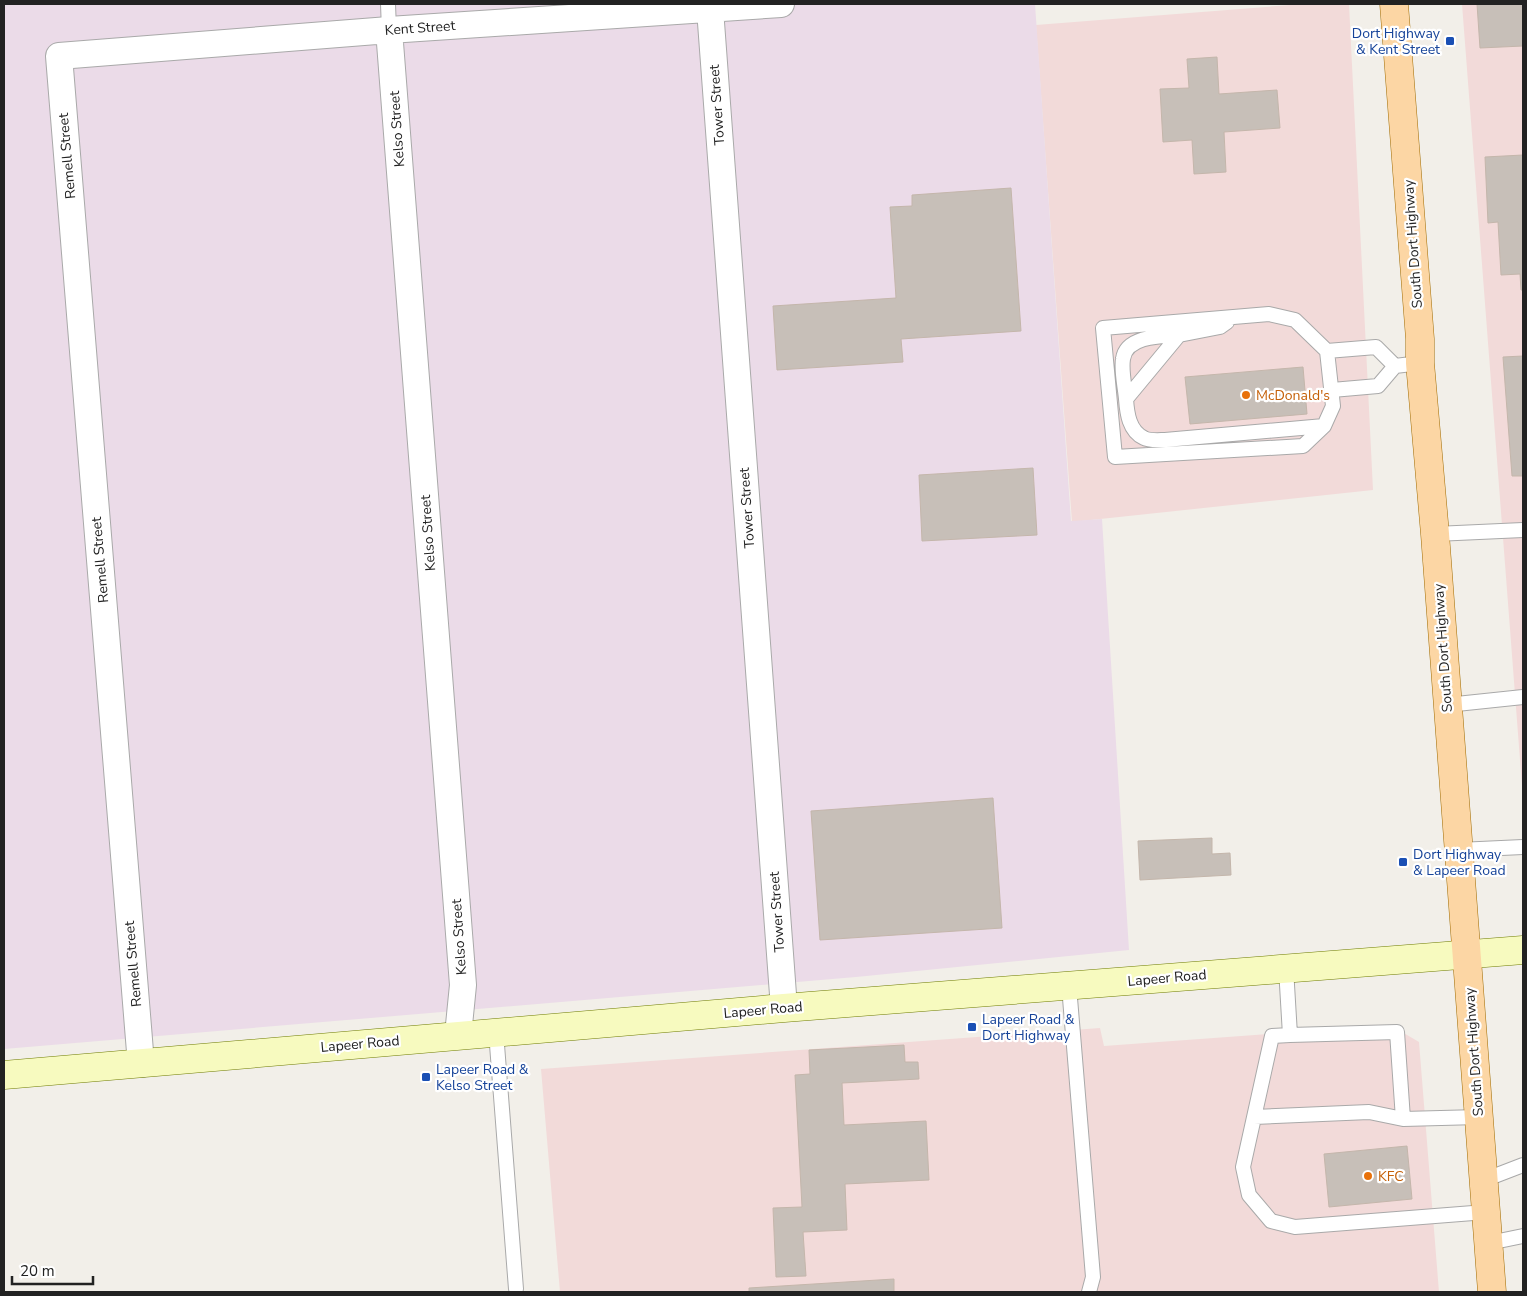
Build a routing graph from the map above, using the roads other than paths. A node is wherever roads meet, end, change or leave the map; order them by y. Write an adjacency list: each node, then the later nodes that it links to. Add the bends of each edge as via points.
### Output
1 (388, 4): 5 (lane)
2 (781, 4): 4 (street, Kent Street)
3 (1394, 4): 10 (main road, South Dort Highway, via 1418,320)
4 (710, 6): 5 (street, Kent Street); 24 (street, Tower Street)
5 (389, 30): 6 (street, Kent Street); 26 (street, Kelso Street, via 463,985)
6 (59, 56): 28 (street, Remell Street)
7 (1231, 318): 8 (lane, via 1220,328); 9 (lane, via 1268,314 1295,320); 13 (lane, via 1103,328 1116,457 1304,446)
8 (1180, 335): 12 (lane); 12 (lane, via 1153,336 1127,348 1122,361)
9 (1327, 350): 10 (lane, via 1376,347); 11 (lane)
10 (1407, 364): 11 (lane, via 1378,386); 15 (main road, South Dort Highway)
11 (1332, 390): 13 (lane, via 1333,406)
12 (1126, 399): 13 (lane, via 1128,419 1145,439)
13 (1324, 426)
14 (1523, 530): 15 (lane)
15 (1434, 534): 17 (main road, South Dort Highway)
16 (1523, 697): 17 (lane)
17 (1447, 705): 19 (main road, South Dort Highway)
18 (1523, 847): 19 (lane)
19 (1458, 850): 21 (main road, South Dort Highway)
20 (1523, 950): 21 (main road, Lapeer Road)
21 (1466, 954): 22 (main road, Lapeer Road); 31 (main road, South Dort Highway)
22 (1286, 968): 23 (main road, Lapeer Road); 27 (lane)
23 (1069, 986): 24 (main road, Lapeer Road); 39 (lane, via 1093,1277)
24 (784, 1008): 25 (main road, Lapeer Road)
25 (496, 1032): 26 (main road, Lapeer Road); 38 (lane)
26 (458, 1035): 28 (main road, Lapeer Road)
27 (1290, 1036): 30 (lane, via 1272,1036); 32 (lane, via 1397,1032)
28 (141, 1064): 29 (main road, Lapeer Road)
29 (4, 1075)
30 (1254, 1117): 32 (lane, via 1369,1112); 35 (lane, via 1243,1167 1249,1195 1271,1220 1295,1227)
31 (1479, 1117): 32 (lane); 34 (main road, South Dort Highway)
32 (1403, 1119)
33 (1523, 1165): 34 (lane)
34 (1484, 1180): 35 (main road, South Dort Highway)
35 (1486, 1212): 37 (main road, South Dort Highway)
36 (1523, 1236): 37 (lane)
37 (1489, 1243): 40 (main road, South Dort Highway)
38 (516, 1289)
39 (1089, 1292)
40 (1492, 1292)

